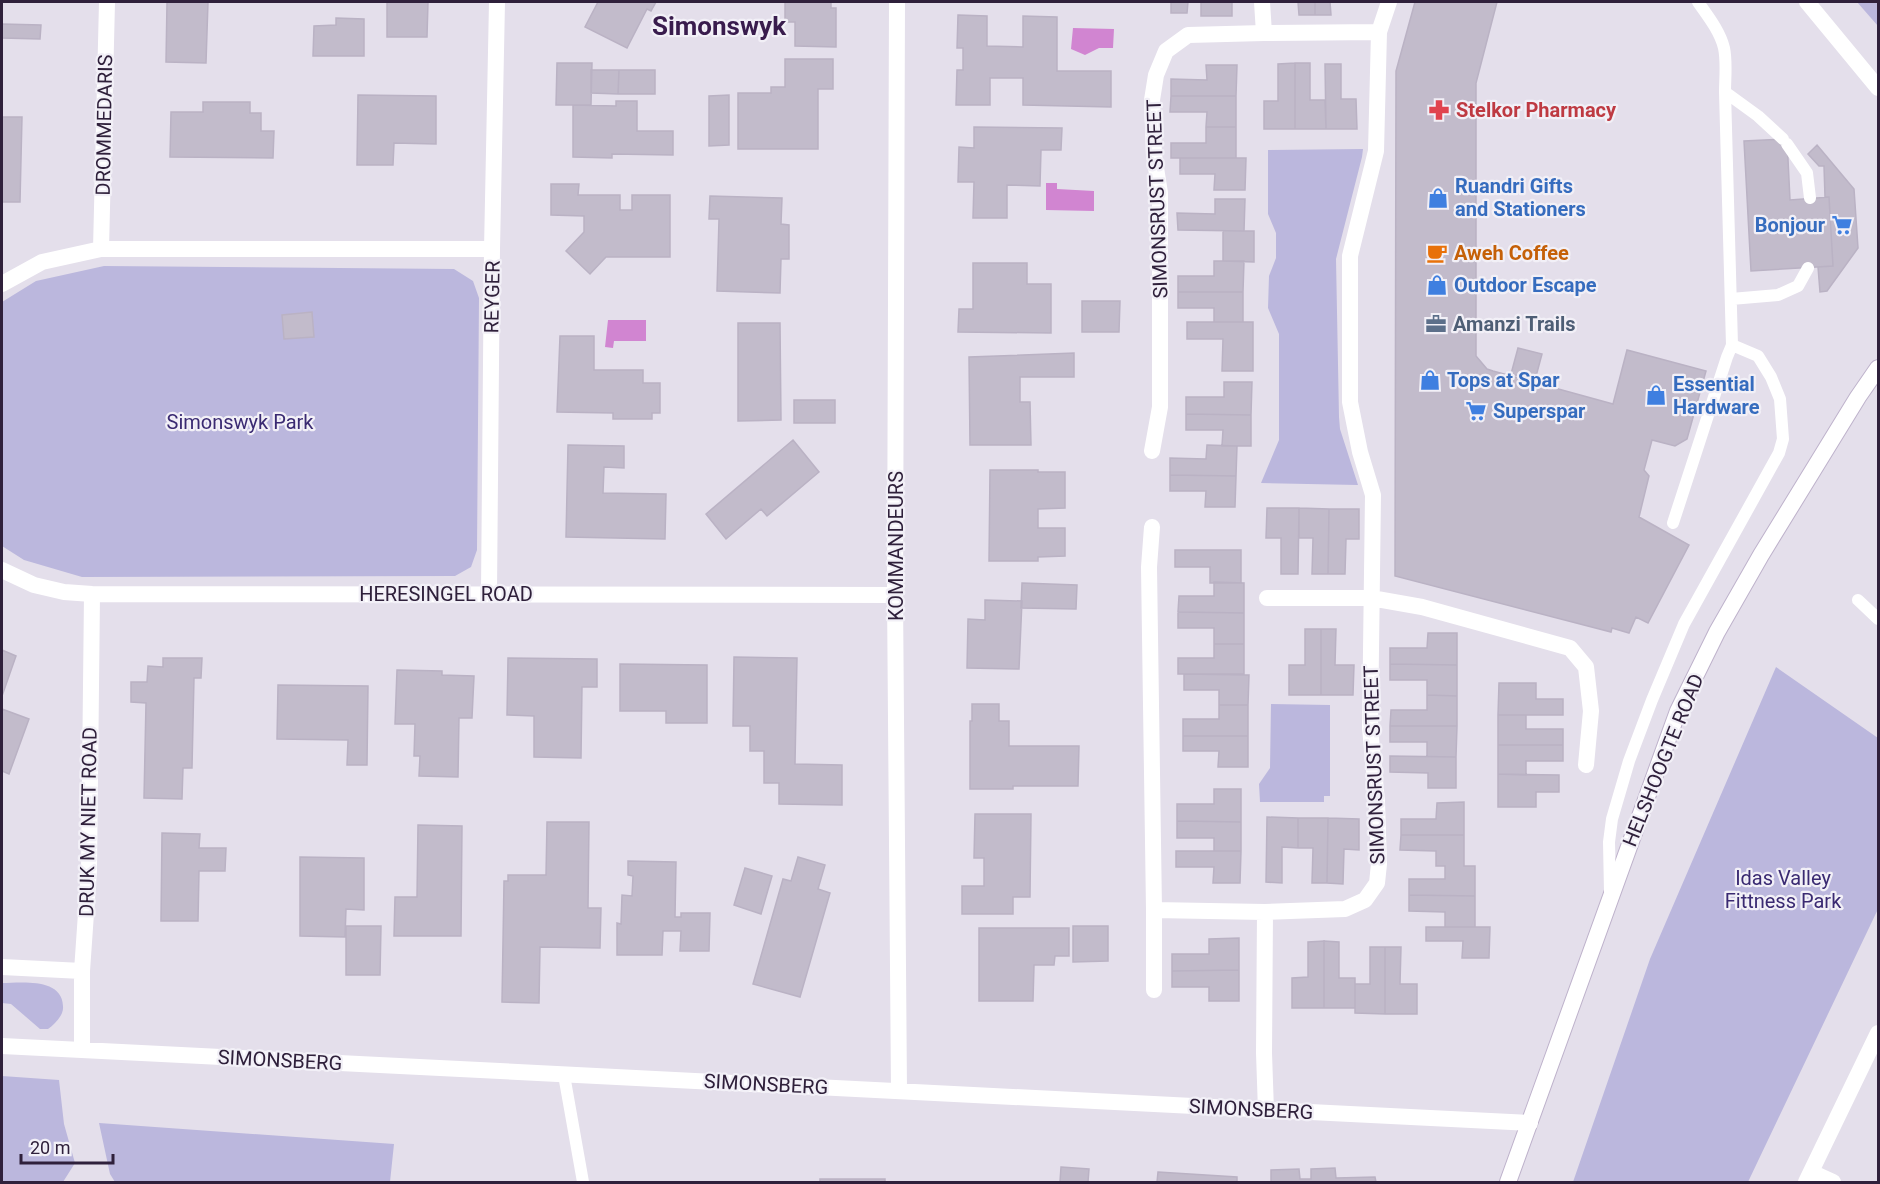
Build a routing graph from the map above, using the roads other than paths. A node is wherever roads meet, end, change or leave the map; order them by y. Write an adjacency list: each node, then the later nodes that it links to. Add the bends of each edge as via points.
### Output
1 (107, 2): 13 (street, DROMMEDARIS)
2 (497, 2): 14 (street, REYGER)
3 (897, 2): 26 (street, KOMMANDEURS)
4 (1262, 2): 9 (street)
5 (1389, 2): 8 (street, SIMONSRUST STREET)
6 (1698, 2): 11 (lane, via 1724,46)
7 (1807, 2): 10 (street)
8 (1379, 32): 9 (street, SIMONSRUST STREET); 28 (street, SIMONSRUST STREET, via 1376,151 1350,256 1350,402 1373,495)
9 (1264, 33): 20 (street, SIMONSRUST STREET, via 1188,36 1166,51 1156,75 1152,100 1154,155 1161,193 1160,407)
10 (1878, 88)
11 (1725, 92): 12 (lane, via 1785,142 1807,173); 17 (lane)
12 (1810, 198)
13 (101, 249): 14 (street); 16 (street, via 42,262)
14 (492, 249): 24 (street, REYGER)
15 (1808, 268): 17 (lane, via 1798,286 1778,295)
16 (2, 284)
17 (1731, 299): 18 (lane)
18 (1732, 345): 21 (lane); 32 (lane, via 1758,356 1772,376 1780,399 1783,439 1779,453 1684,624 1629,761 1612,819)
19 (1878, 368): 32 (street, HELSHOOGTE ROAD, via 1767,544 1717,632 1678,711)
20 (1152, 451)
21 (1673, 523)
22 (1152, 527): 33 (street, via 1149,567)
23 (2, 570): 25 (street, HERESINGEL ROAD, via 34,585)
24 (489, 593): 25 (street, HERESINGEL ROAD); 26 (street, HERESINGEL ROAD)
25 (92, 594): 36 (street, DRUK MY NIET ROAD, via 89,870)
26 (895, 595): 42 (street, KOMMANDEURS)
27 (1267, 598): 28 (street)
28 (1371, 598): 31 (street, via 1422,607 1570,648 1586,667 1591,711); 34 (street, SIMONSRUST STREET, via 1370,728 1377,801 1377,883 1365,900 1345,909)
29 (1858, 600): 30 (lane)
30 (1878, 619)
31 (1586, 765)
32 (1610, 897): 44 (street, HELSHOOGTE ROAD)
33 (1154, 910): 34 (street, SIMONSRUST STREET); 37 (street)
34 (1265, 912): 43 (street)
35 (2, 967): 36 (street)
36 (82, 971): 40 (street, DRUK MY NIET ROAD)
37 (1154, 990)
38 (1878, 1033): 45 (street)
39 (2, 1047): 40 (street, SIMONSBERG)
40 (82, 1050): 41 (street, SIMONSBERG)
41 (564, 1075): 42 (street, SIMONSBERG); 46 (lane)
42 (899, 1091): 43 (street, SIMONSBERG)
43 (1266, 1111): 44 (street, SIMONSBERG)
44 (1530, 1123): 47 (street, HELSHOOGTE ROAD)
45 (1808, 1177): 48 (street)
46 (583, 1182)
47 (1508, 1182)
48 (1833, 1182)

